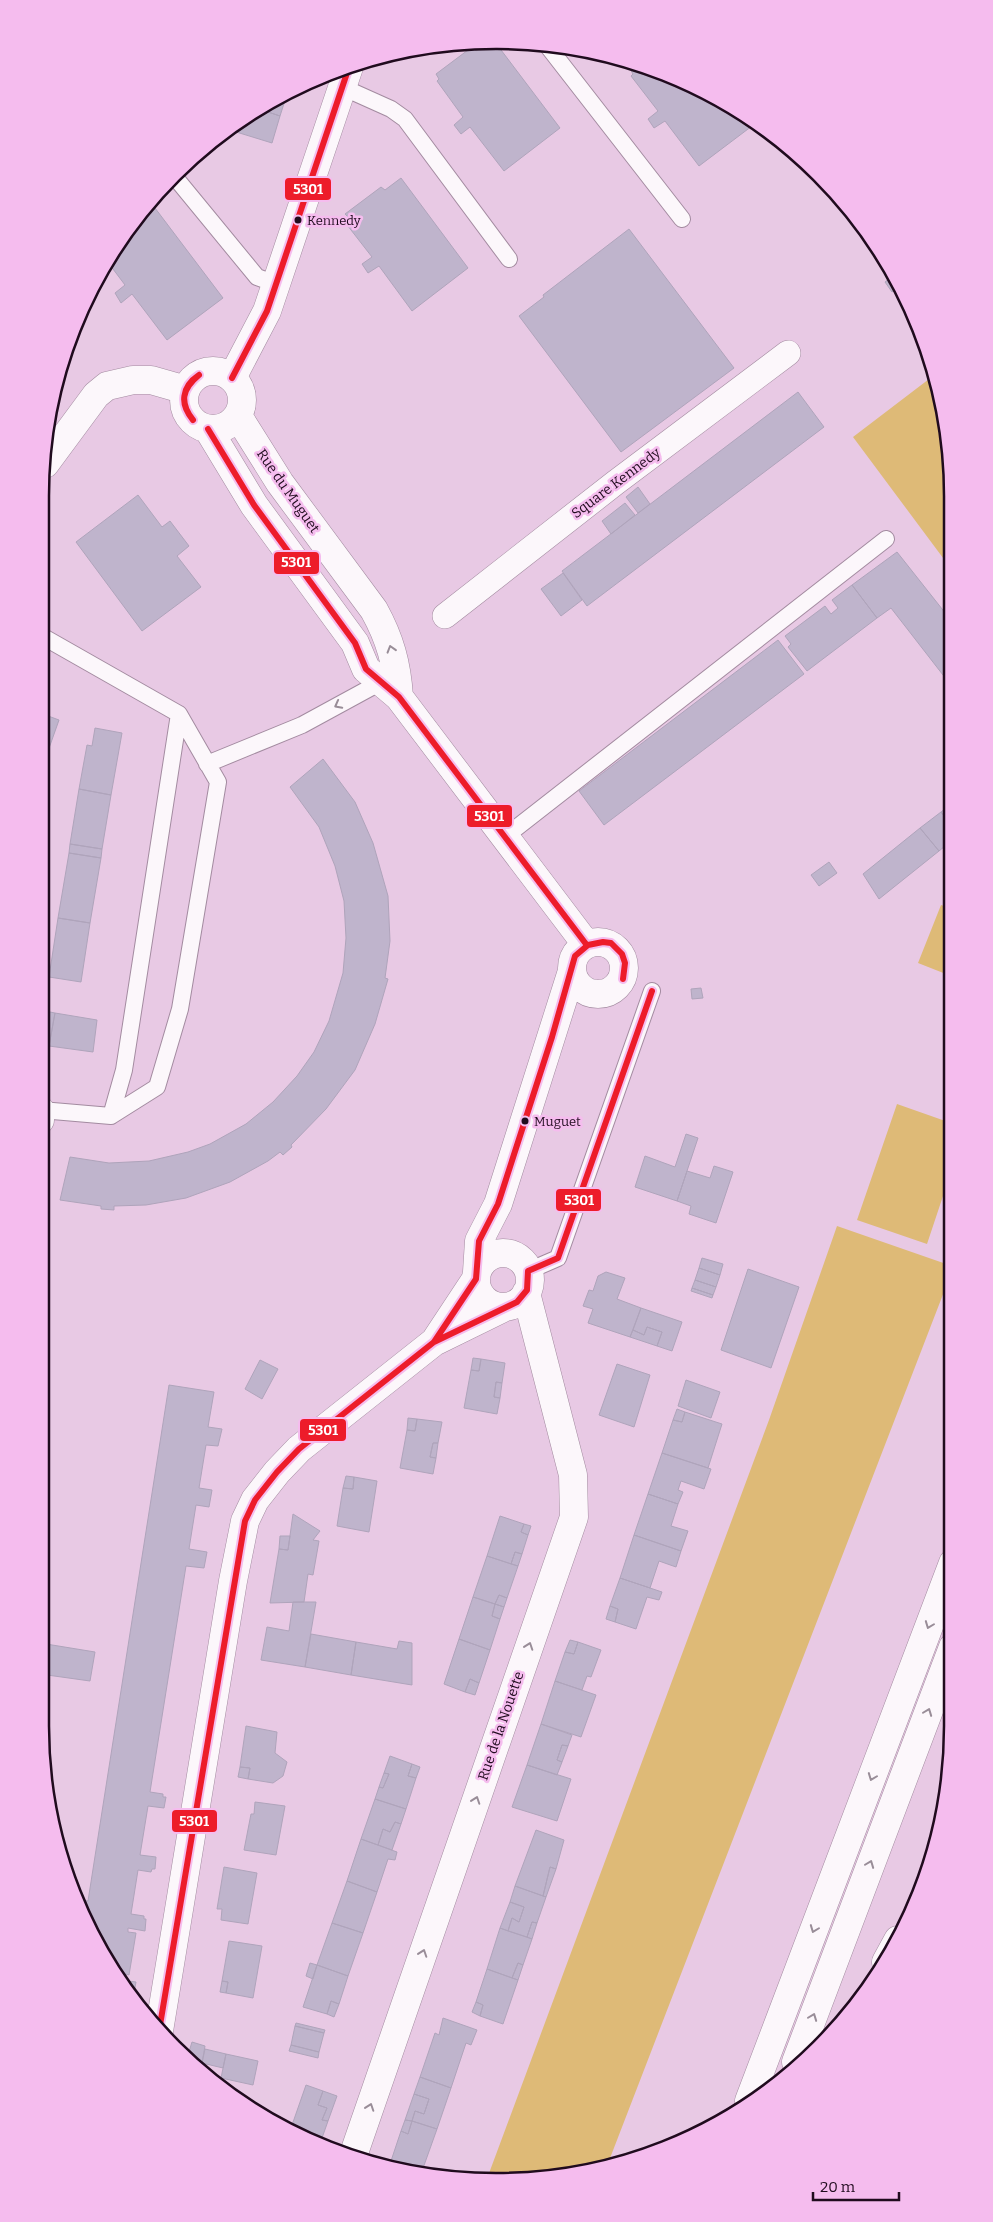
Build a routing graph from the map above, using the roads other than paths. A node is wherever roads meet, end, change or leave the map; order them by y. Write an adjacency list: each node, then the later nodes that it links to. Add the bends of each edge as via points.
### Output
1 (553, 53): 4 (lane)
2 (345, 77): 5 (lane, via 405,119); 6 (street)
3 (179, 182): 6 (lane, via 257,277)
4 (682, 219)
5 (509, 259)
6 (276, 284): 8 (street, via 267,311)
7 (788, 353): 14 (street, Square Kennedy)
8 (232, 378): 9 (street, via 224,373 206,372 190,382); 10 (street, via 241,392 242,408)
9 (186, 390): 11 (street, via 184,407 188,415 200,427); 12 (street, via 151,380 108,386 96,395)
10 (238, 416): 11 (street, via 225,427); 16 (street, Rue du Muguet, one-way to 10, via 398,670 385,630 374,610 280,484)
11 (208, 429): 16 (street, via 254,505 355,643 366,669)
12 (51, 456)
13 (886, 539): 19 (lane)
14 (444, 616)
15 (49, 641): 17 (lane)
16 (390, 690): 18 (lane, one-way to 18); 19 (street)
17 (179, 714): 18 (lane); 26 (lane, via 124,1070)
18 (207, 764): 26 (lane, via 218,782 180,1009 157,1087)
19 (506, 836): 20 (street)
20 (586, 944): 21 (street, via 575,956); 23 (street, via 610,944 625,963 623,979 618,986 603,994)
21 (572, 971): 23 (street, via 579,986); 24 (street)
22 (652, 991): 29 (lane, via 558,1258)
23 (594, 994): 24 (street)
24 (552, 1037): 27 (street)
25 (49, 1114): 26 (lane)
26 (111, 1116)
27 (498, 1204): 28 (street, via 479,1241); 29 (street)
28 (477, 1276): 29 (street, via 482,1263 496,1254); 29 (street, via 477,1288 488,1302 496,1306); 30 (street)
29 (518, 1281): 30 (street); 36 (street, Rue de la Nouette, one-way to 29, via 574,1517 573,1475)
30 (434, 1342): 33 (street, via 299,1449 255,1500 245,1521)
31 (944, 1584): 35 (street, one-way to 35)
32 (944, 1671): 34 (street, one-way to 32)
33 (161, 2022)
34 (798, 2056)
35 (752, 2093)
36 (355, 2150)

